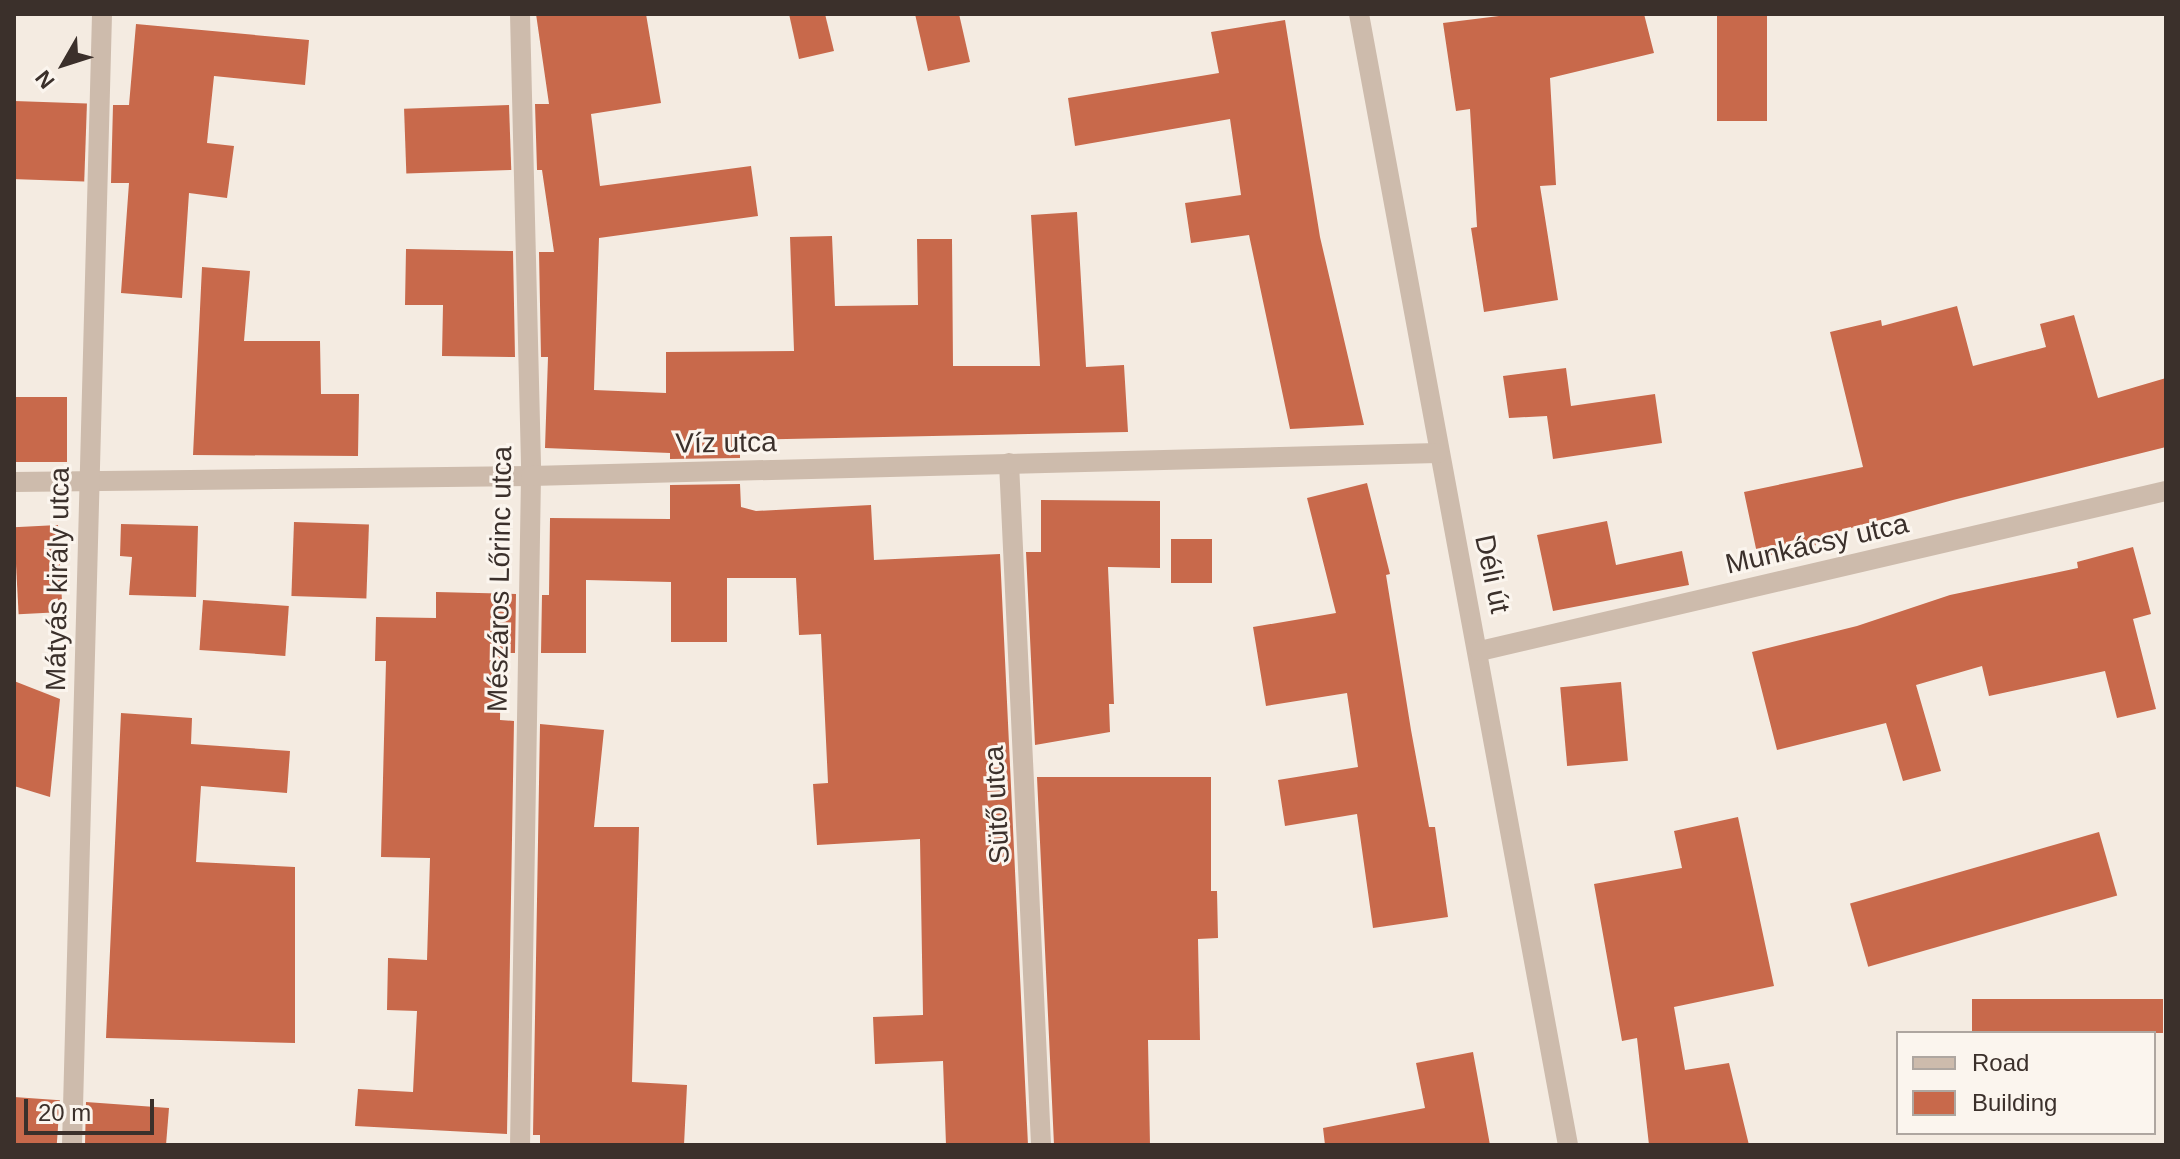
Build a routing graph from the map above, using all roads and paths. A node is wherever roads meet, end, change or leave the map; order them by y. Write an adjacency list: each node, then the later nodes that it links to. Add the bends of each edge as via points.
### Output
1 (102, 14): 7 (street, Mátyás király utca)
2 (520, 14): 6 (street, Mészáros Lőrinc utca)
3 (1359, 14): 4 (street, Déli út)
4 (1438, 453): 5 (street, Víz utca); 10 (street, Déli út)
5 (1009, 463): 6 (street, Víz utca); 13 (street, Sütő utca)
6 (531, 476): 7 (street, Víz utca); 12 (street, Mészáros Lőrinc utca)
7 (89, 479): 8 (street, Víz utca); 11 (street, Mátyás király utca)
8 (14, 482)
9 (2166, 491): 10 (street, Munkácsy utca)
10 (1480, 651): 14 (street, Déli út)
11 (72, 1145)
12 (520, 1145)
13 (1041, 1145)
14 (1568, 1145)

